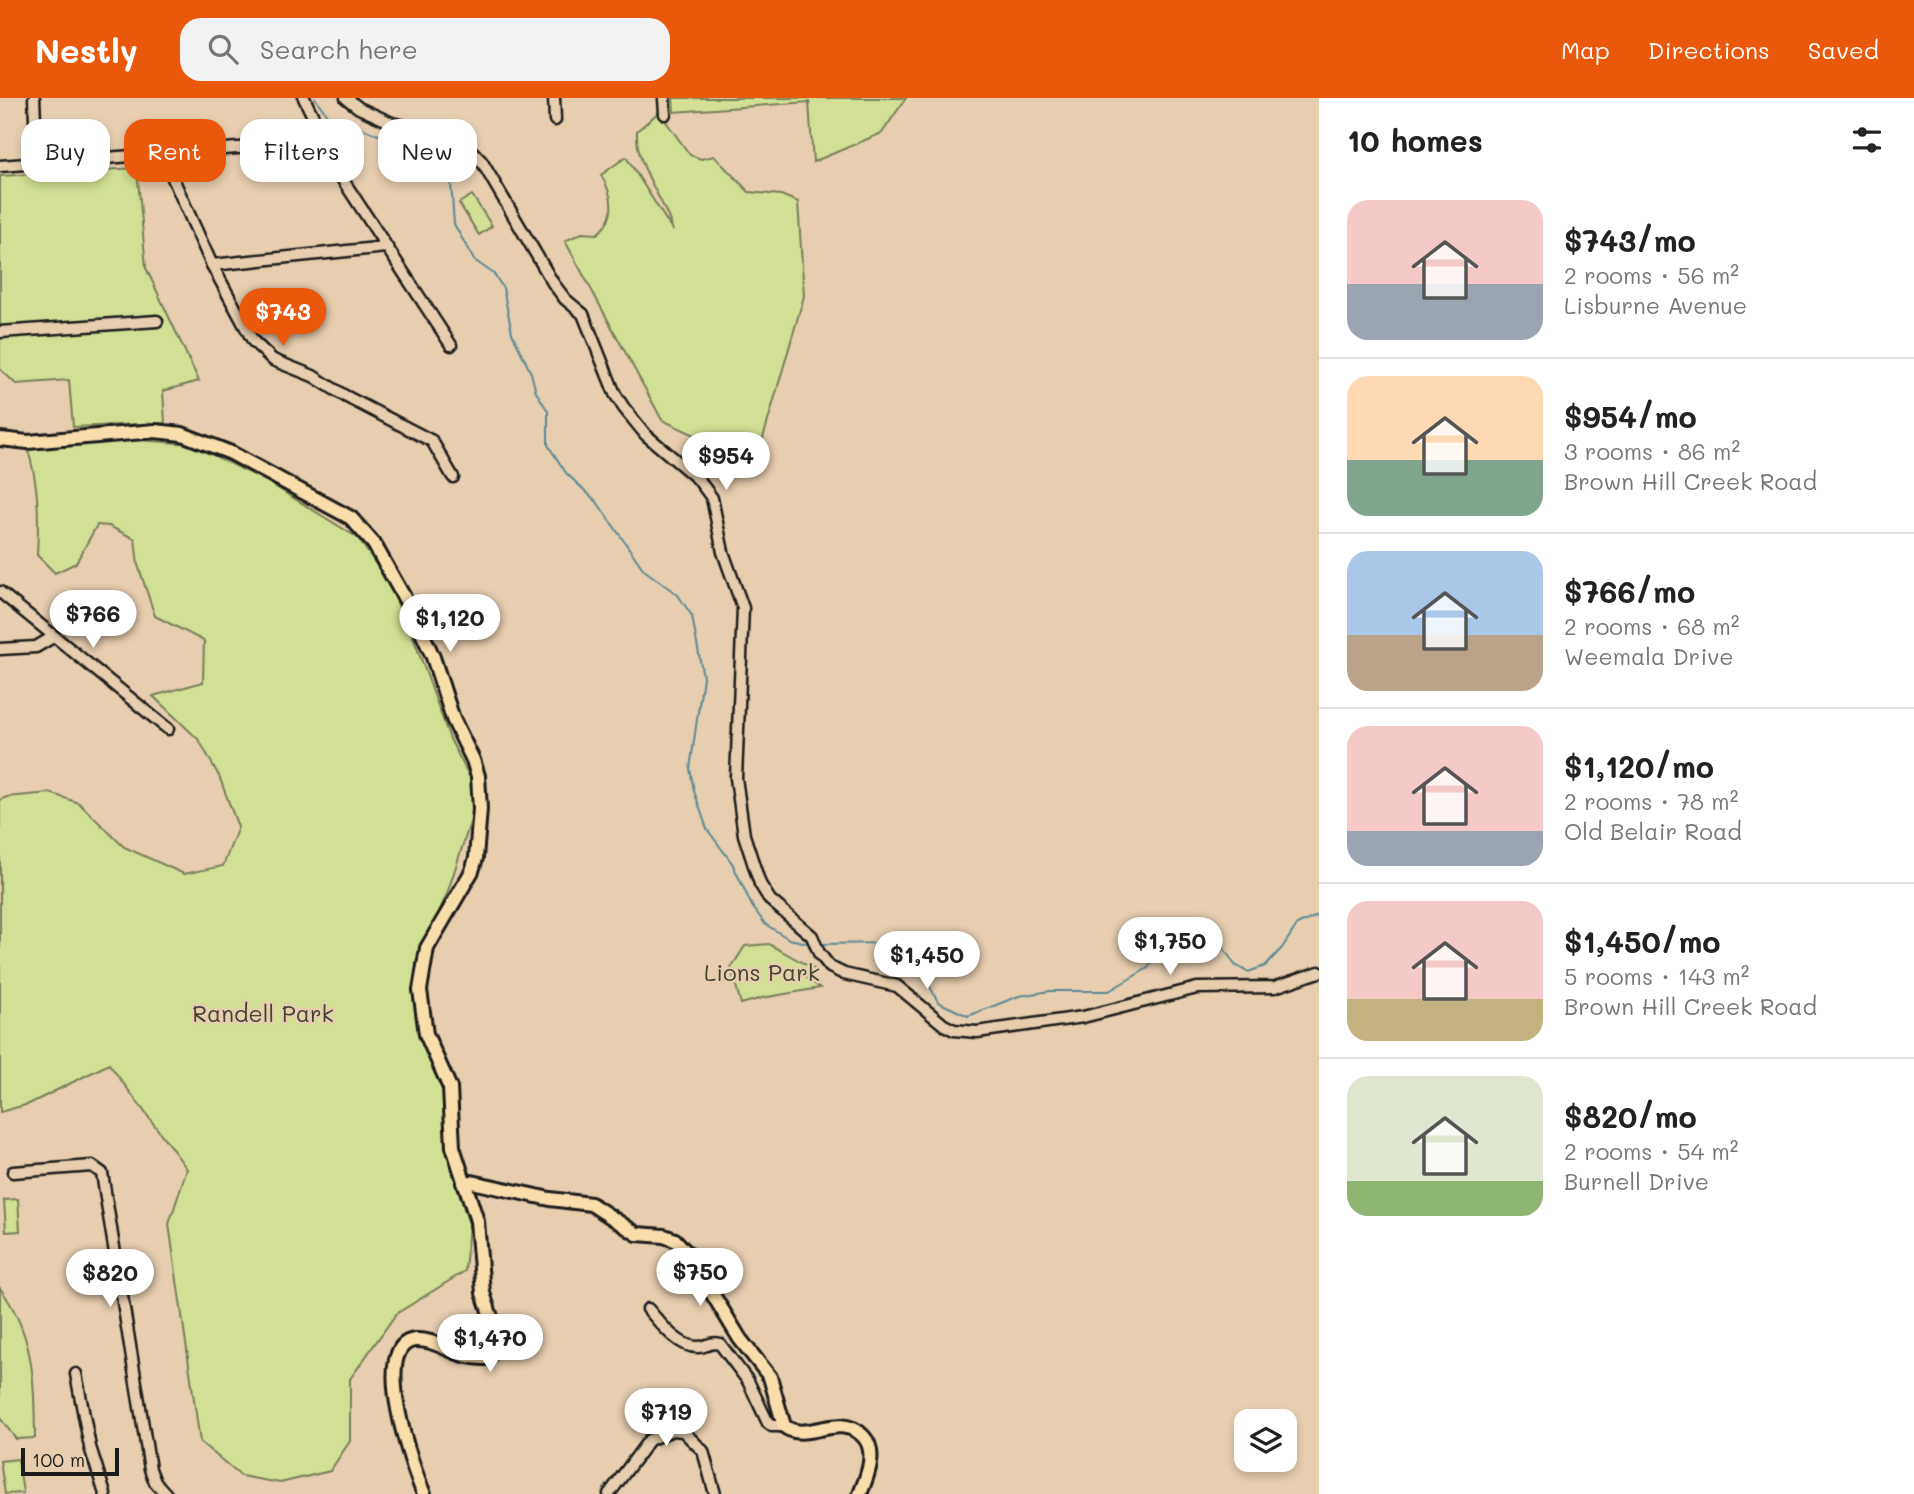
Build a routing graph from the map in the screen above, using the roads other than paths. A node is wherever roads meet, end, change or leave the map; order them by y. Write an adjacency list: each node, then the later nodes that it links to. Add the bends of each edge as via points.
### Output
1 (34, 98): 7 (street)
2 (304, 98): 8 (street)
3 (346, 98): 25 (street, via 392,123 452,136 482,162 553,283 583,314 624,408 712,498 723,552 743,608 736,778 744,835 770,901 812,936 830,967 897,986 937,1020 965,1032 1083,1017 1197,988 1275,987)
4 (554, 98): 9 (street)
5 (664, 98): 6 (street)
6 (666, 114)
7 (35, 119)
8 (314, 119)
9 (555, 120)
10 (124, 157): 11 (street)
11 (0, 166)
12 (175, 182): 15 (street)
13 (344, 182): 14 (street)
14 (386, 247): 15 (street); 18 (street)
15 (212, 265): 20 (street, via 253,341 273,360 313,376 432,441)
16 (157, 321): 17 (street)
17 (0, 332)
18 (451, 345)
19 (0, 439): 27 (main road, via 28,442 155,431 198,439 342,511 374,544 424,636 478,776 476,858 427,948 420,990 426,1034 450,1088 453,1147)
20 (453, 477)
21 (0, 592): 22 (street)
22 (53, 637): 23 (street, via 36,647); 24 (street)
23 (0, 649)
24 (168, 729)
25 (1319, 972)
26 (13, 1172): 32 (street, via 93,1166 101,1170 150,1469)
27 (463, 1183): 30 (main road, via 591,1204 636,1234 676,1240 770,1377); 33 (main road, via 477,1221 483,1293 497,1348 487,1358 472,1359 416,1340 402,1346 396,1357 400,1423)
28 (648, 1309): 30 (street, via 688,1345 720,1344 752,1388 768,1423)
29 (76, 1374): 31 (street, via 90,1447)
30 (784, 1426): 36 (main road, via 796,1432 848,1427 864,1437 870,1458)
31 (105, 1494)
32 (166, 1494)
33 (424, 1494)
34 (609, 1494): 35 (street, via 649,1440 672,1430 683,1432 703,1451)
35 (715, 1494)
36 (860, 1494)

